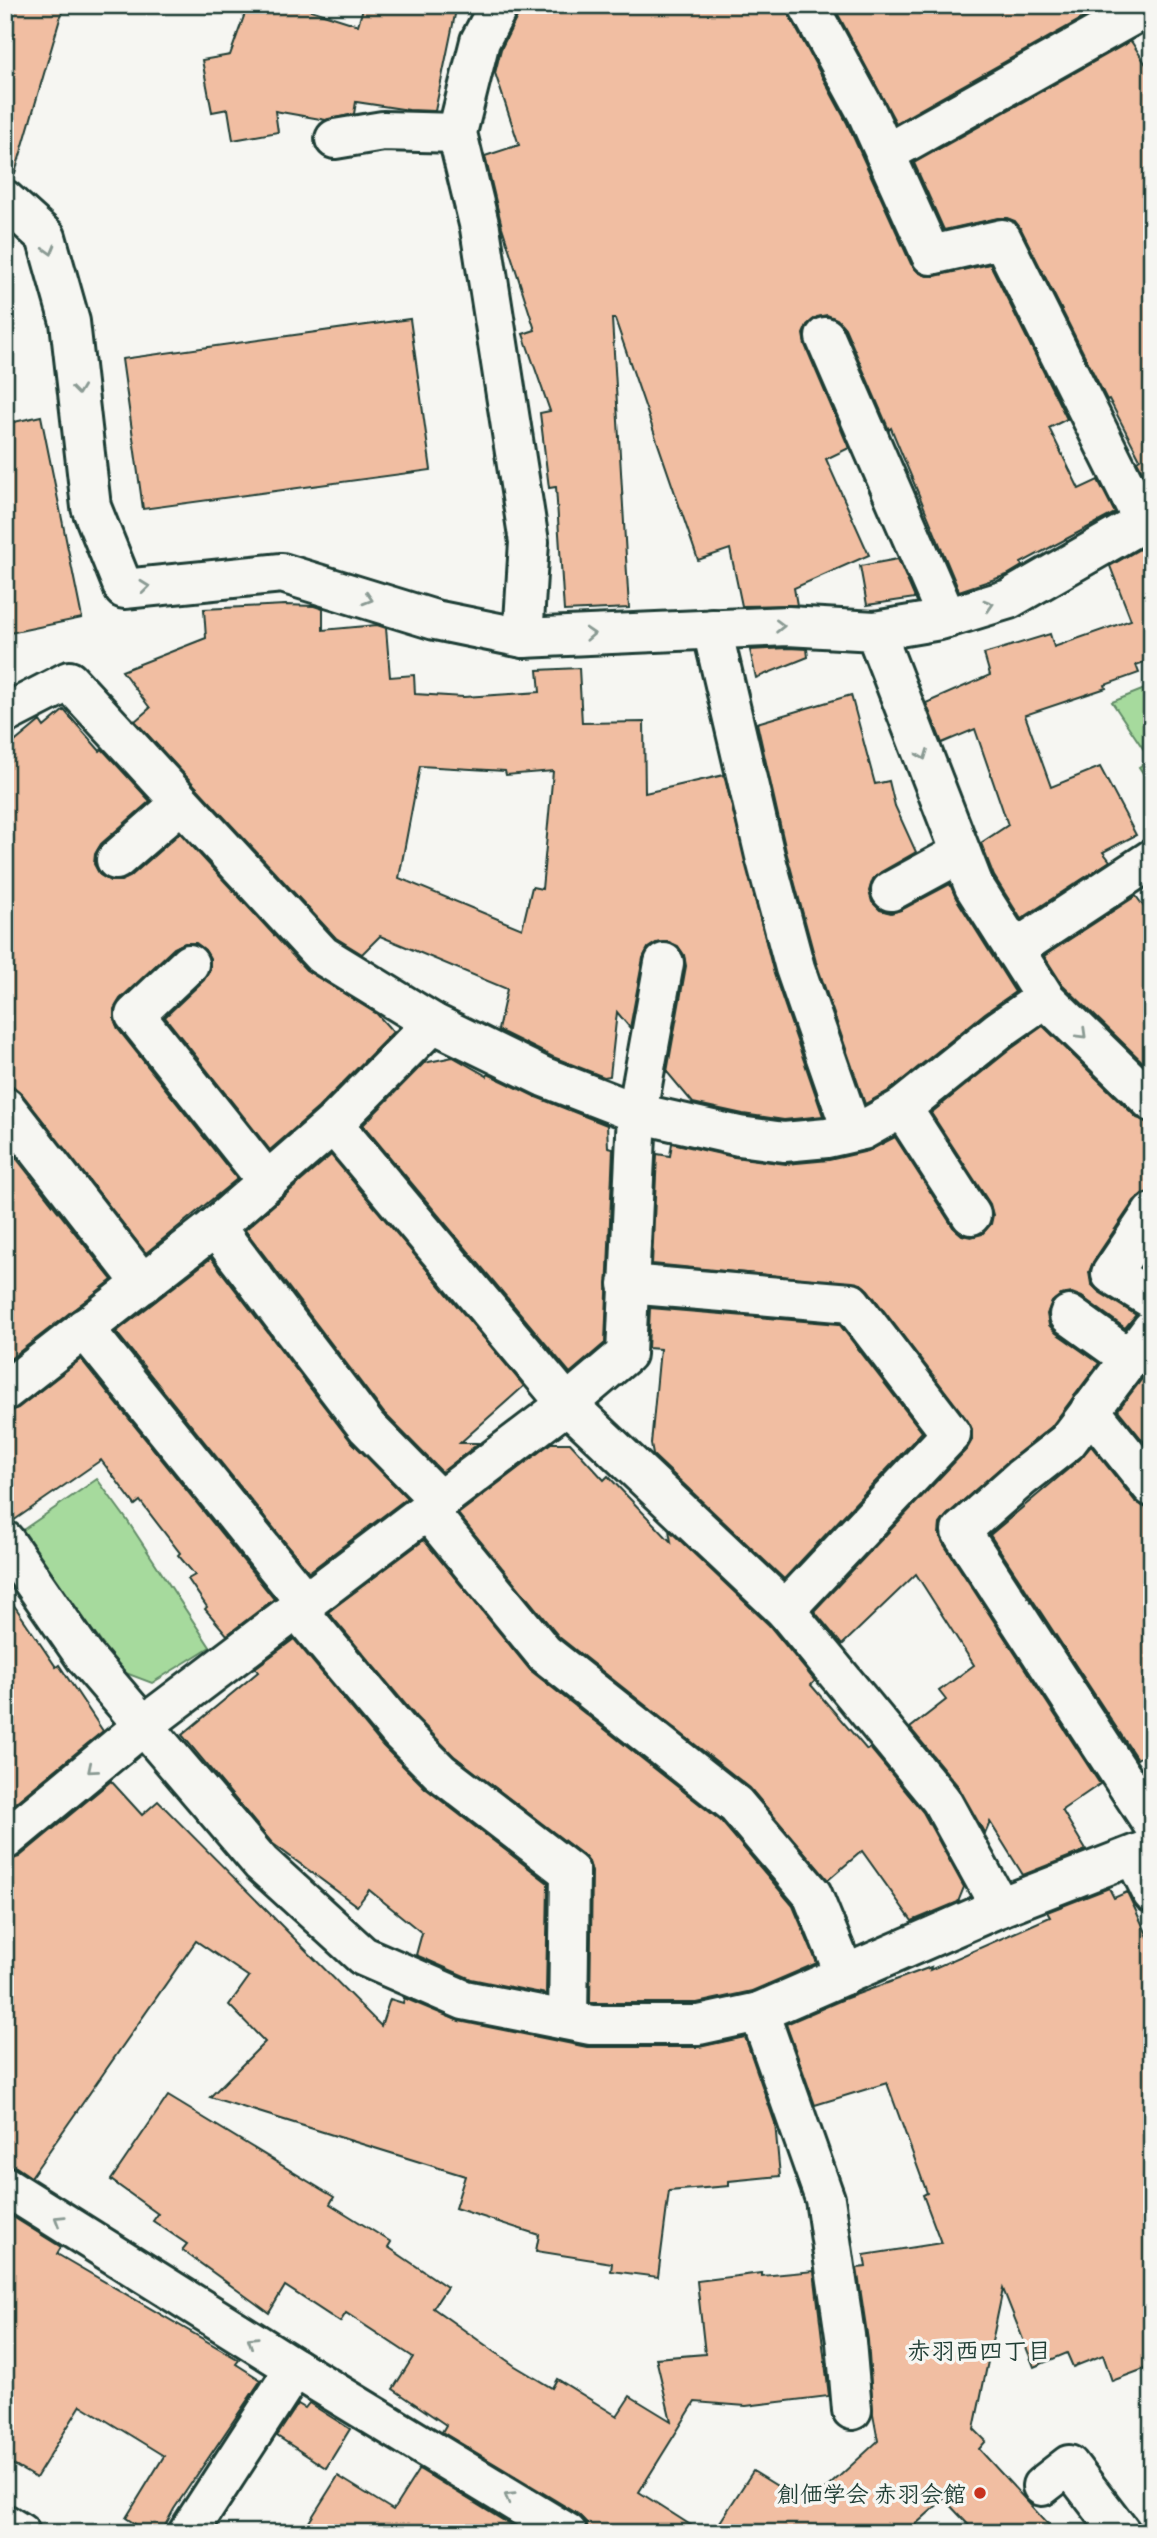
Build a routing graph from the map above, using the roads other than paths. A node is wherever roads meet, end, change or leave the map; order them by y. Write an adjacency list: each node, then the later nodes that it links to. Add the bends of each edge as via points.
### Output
1 (499, 5): 4 (street, via 480,41)
2 (808, 5): 6 (street)
3 (1152, 5): 6 (street)
4 (457, 133): 5 (street, via 383,131); 13 (street, via 480,228 529,542)
5 (335, 139)
6 (886, 154): 9 (street, via 931,255 1002,239)
7 (5, 200): 13 (street, one-way to 13, via 46,237 70,322 91,507 124,589 282,573 435,620)
8 (825, 337): 10 (street)
9 (1147, 519): 10 (street, one-way to 9, via 1009,599)
10 (947, 618): 12 (street)
11 (712, 629): 12 (street, one-way to 12, via 788,626); 13 (street, one-way to 11); 30 (street, via 795,968)
12 (875, 631): 16 (street, one-way to 16)
13 (523, 638)
14 (5, 714): 15 (street, via 69,681)
15 (181, 803): 18 (street); 24 (street, via 323,955)
16 (961, 853): 19 (street); 20 (street, via 974,886)
17 (1152, 859): 20 (street)
18 (116, 860)
19 (891, 891)
20 (1014, 950): 23 (street)
21 (664, 963): 28 (street)
22 (189, 964): 31 (street, via 135,1015)
23 (1045, 998): 25 (street, one-way to 25); 27 (street)
24 (433, 1023): 28 (street, via 544,1077); 29 (street)
25 (1152, 1102)
26 (5, 1107): 35 (street)
27 (902, 1108): 30 (street); 33 (street)
28 (637, 1114): 30 (street, via 785,1142); 36 (street)
29 (333, 1124): 31 (street); 42 (street)
30 (852, 1132)
31 (267, 1181): 34 (street)
32 (1152, 1213): 37 (street, via 1111,1274)
33 (971, 1214)
34 (215, 1227): 35 (street); 45 (street, via 367,1427)
35 (143, 1284): 39 (street)
36 (628, 1284): 42 (street, via 626,1354); 48 (street, via 851,1303 951,1434)
37 (1152, 1298)
38 (1069, 1315): 40 (street)
39 (84, 1328): 41 (street); 47 (street)
40 (1140, 1344): 43 (street)
41 (5, 1391)
42 (567, 1404): 45 (street); 48 (street)
43 (1090, 1410): 44 (street); 51 (street, via 1067,1442 961,1531)
44 (1152, 1487)
45 (433, 1505): 47 (street); 54 (street, via 544,1653 736,1805 813,1894)
46 (5, 1541): 49 (street, via 85,1657)
47 (301, 1606): 49 (street); 56 (street, via 400,1732 440,1772 570,1872)
48 (785, 1610): 53 (street, via 941,1800)
49 (144, 1726): 50 (street, one-way to 50); 56 (street, via 261,1863 363,1956 464,2000)
50 (5, 1840)
51 (1146, 1842): 52 (street); 53 (street)
52 (1152, 1893)
53 (1000, 1907): 54 (street)
54 (845, 1975): 55 (street)
55 (760, 2012): 56 (street, via 699,2025 592,2025); 59 (street, via 825,2199)
56 (568, 2020)
57 (5, 2186): 58 (street, one-way to 57)
58 (295, 2368): 64 (street); 65 (street, one-way to 58)
59 (852, 2410)
60 (1042, 2486): 66 (street, via 1069,2465)
61 (5, 2524): 63 (street)
62 (1152, 2526): 67 (street)
63 (20, 2533)
64 (188, 2533)
65 (568, 2533)
66 (1121, 2533)
67 (1145, 2533)

